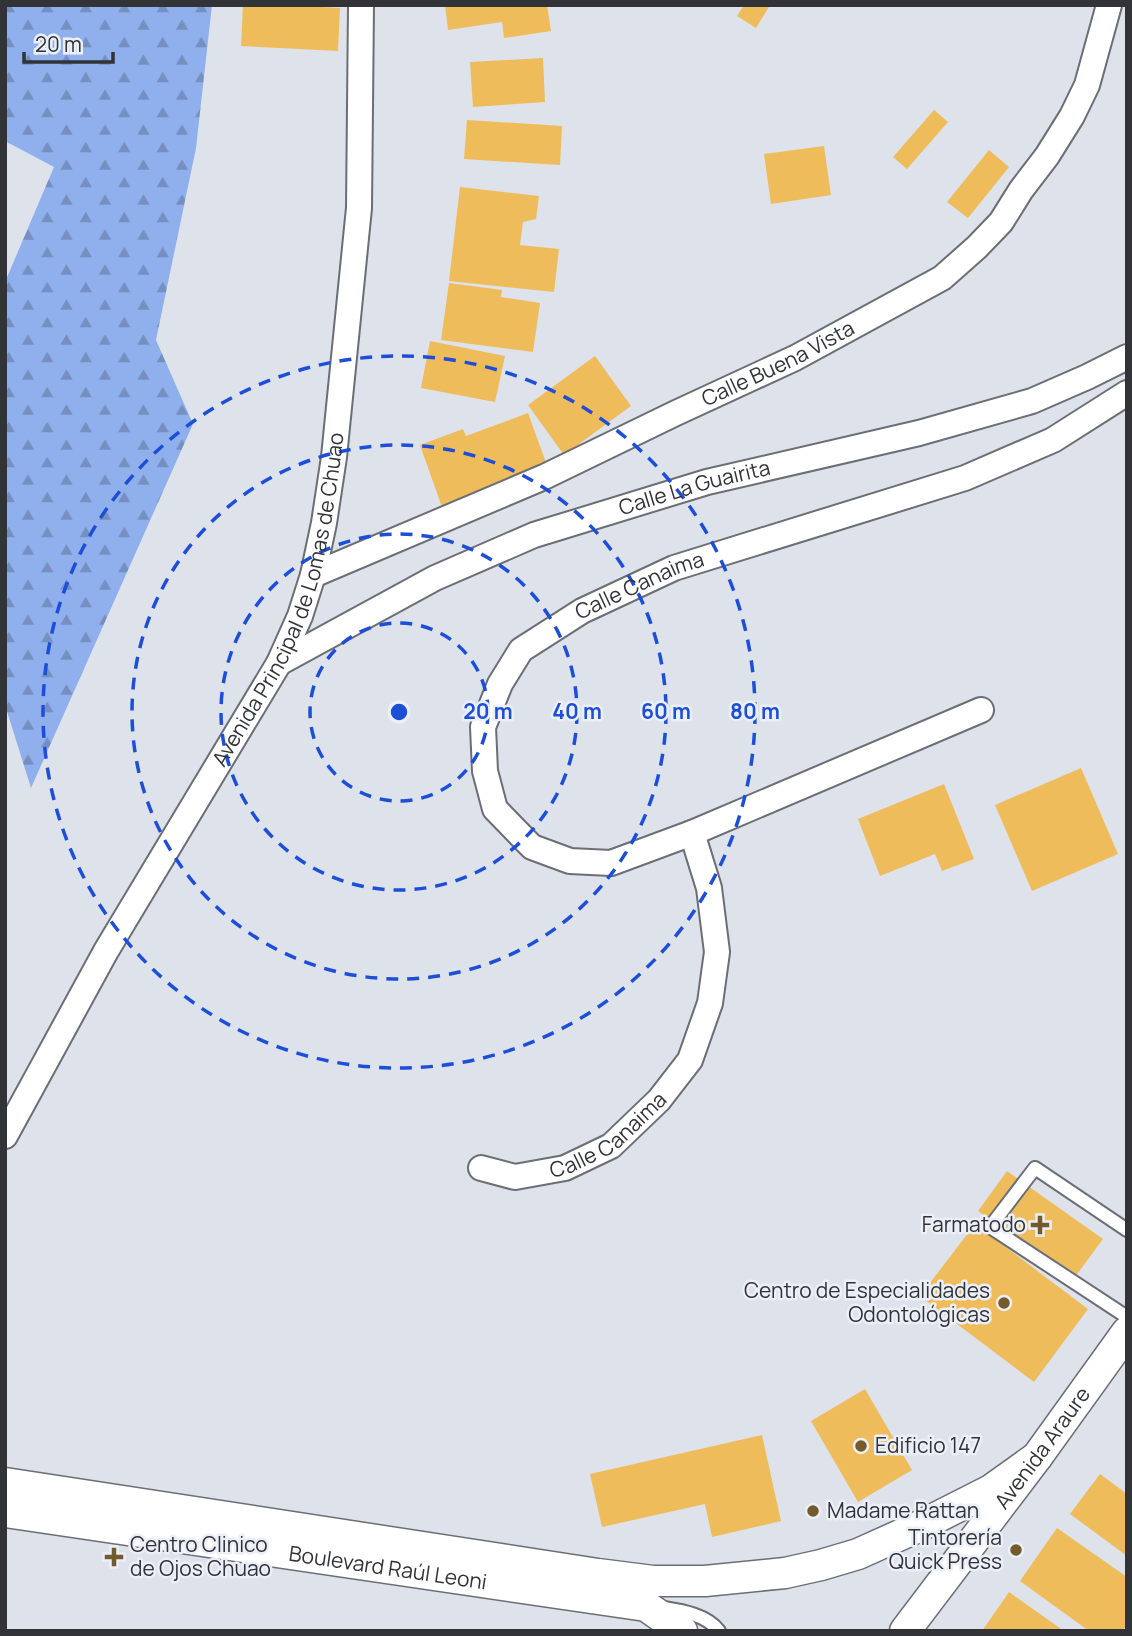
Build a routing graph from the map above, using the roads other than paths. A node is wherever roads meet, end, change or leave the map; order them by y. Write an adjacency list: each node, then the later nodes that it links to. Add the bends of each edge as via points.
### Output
1 (361, 5): 5 (street, Avenida Principal de Lomas de Chuao, via 359,208 334,457)
2 (1109, 5): 5 (street, Calle Buena Vista, via 1087,85 1072,116 1001,222 942,278 795,358 544,478)
3 (1127, 358): 6 (street, Calle La Guairita, via 1032,401 919,433 707,482 534,535 435,579)
4 (1127, 393): 8 (street, Calle Canaima, via 1053,440 965,478 674,568 582,611 521,650 500,684 483,727 485,771 495,809 532,848 570,861 611,863)
5 (313, 575): 6 (street, Avenida Principal de Lomas de Chuao)
6 (279, 663): 9 (street, Avenida Principal de Lomas de Chuao, via 106,951)
7 (981, 710): 8 (street, Calle Canaima)
8 (692, 833): 10 (street, Calle Canaima, via 709,888 717,952 710,1003 690,1060 659,1100 611,1146 565,1168 515,1177)
9 (5, 1136)
10 (481, 1168)
11 (1127, 1230): 12 (lane, via 1035,1168 990,1227)
12 (1127, 1317)
13 (1127, 1332): 14 (street, Avenida Araure)
14 (1037, 1457): 15 (street, Boulevard Raúl Leoni, via 991,1490 858,1554 785,1573 705,1581 598,1574); 20 (street, Avenida Araure)
15 (5, 1483)
16 (5, 1511): 17 (street, Boulevard Raúl Leoni)
17 (646, 1606): 18 (street); 19 (lane, via 685,1611)
18 (682, 1631)
19 (719, 1631)
20 (905, 1631)

